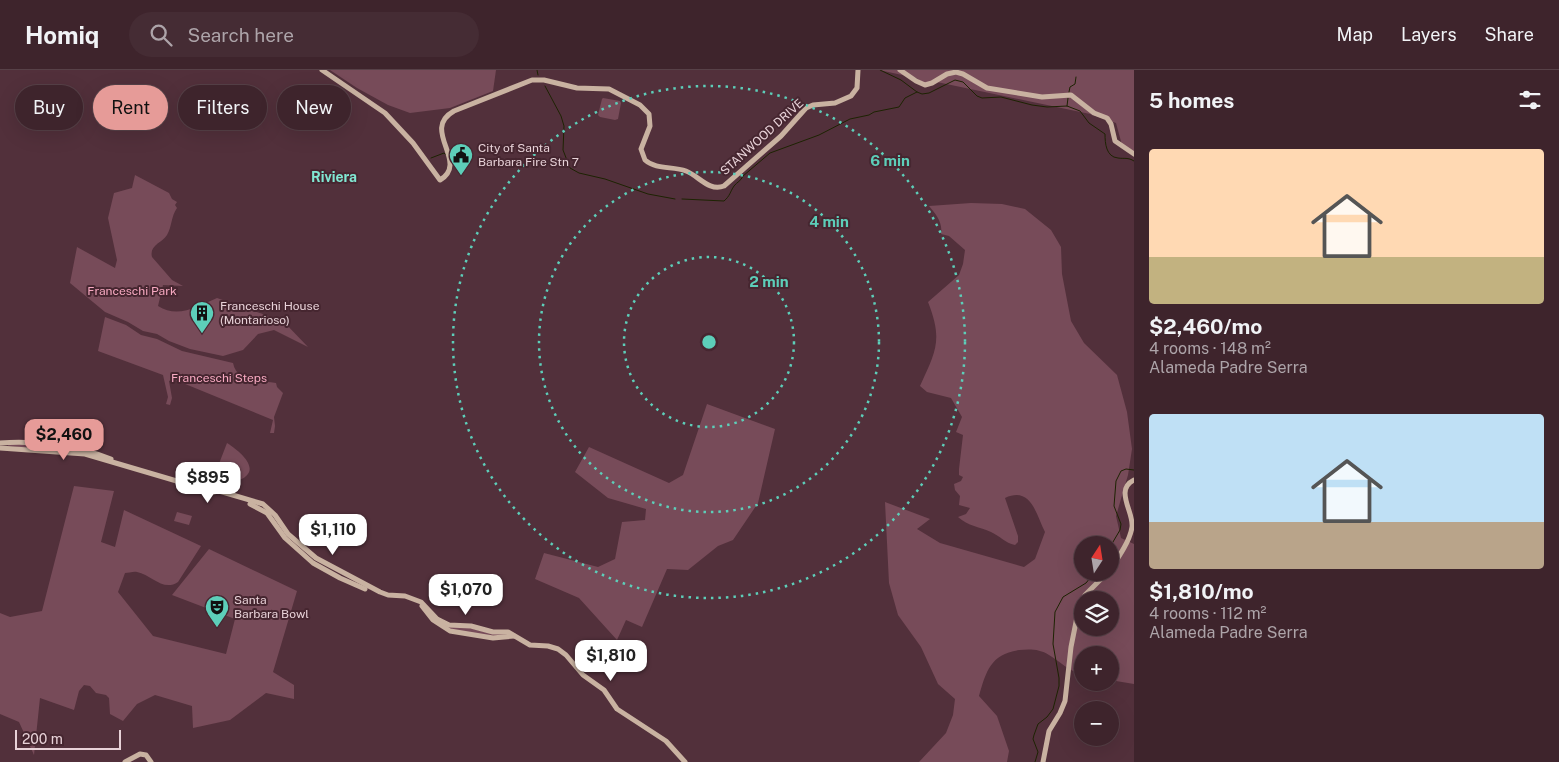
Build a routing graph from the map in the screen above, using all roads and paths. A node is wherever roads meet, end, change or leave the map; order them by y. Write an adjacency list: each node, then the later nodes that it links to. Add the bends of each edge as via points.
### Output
1 (322, 70): 2 (main road, STANWOOD DRIVE, via 386,113 440,180 448,175 451,168 441,129 446,116 537,79 574,88 609,89 632,100 646,110 650,118 641,149 646,162 685,170 710,186 720,188 781,136 806,108 839,102 852,96)
2 (858, 70)
3 (900, 70): 4 (main road, via 925,85 956,72 987,88 1039,97 1071,95 1094,113 1107,118 1114,140)
4 (1134, 154)
5 (0, 443): 7 (main road, via 74,447)
6 (0, 448): 7 (main road, via 80,453)
7 (130, 467): 9 (main road)
8 (1134, 480): 10 (main road, via 1127,485 1125,492 1132,519 1131,530)
9 (212, 491): 12 (main road, via 263,504 288,534 318,559 380,592); 12 (main road, via 265,510 291,544 313,563 340,578 384,598)
10 (1119, 552)
11 (1099, 581): 16 (main road, via 1085,595 1079,607 1065,701 1049,731)
12 (413, 599): 15 (main road, via 447,630 494,638 515,636 530,645 561,650 583,675 604,690 617,709 664,740)
13 (125, 762): 14 (main road, via 138,754 143,754)
14 (151, 762)
15 (685, 762)
16 (1043, 762)

